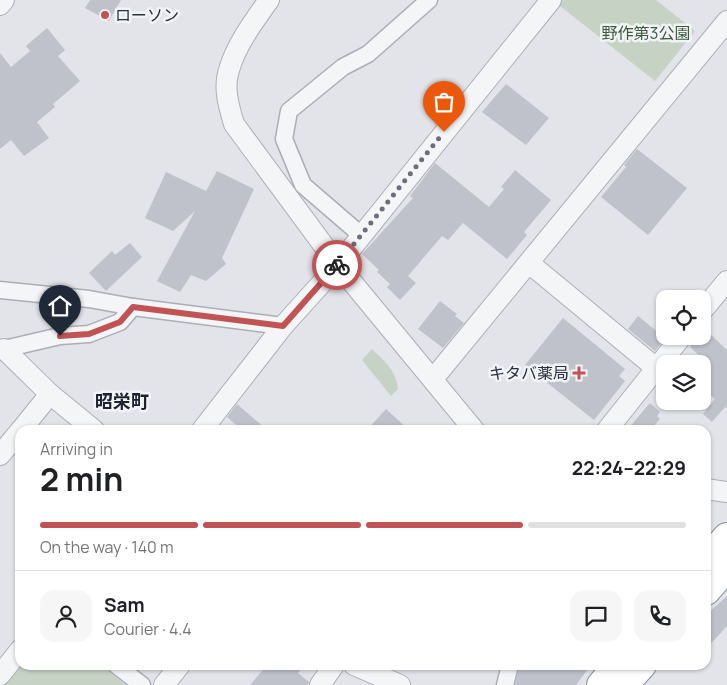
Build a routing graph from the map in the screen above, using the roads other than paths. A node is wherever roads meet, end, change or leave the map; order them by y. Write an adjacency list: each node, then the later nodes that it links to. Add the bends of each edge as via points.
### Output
1 (4, 0): 5 (street)
2 (269, 0): 9 (street, via 251,25 228,71 227,100 234,124)
3 (429, 0): 7 (street, via 368,54 343,67 289,111 284,139 304,185)
4 (551, 0): 7 (street)
5 (0, 6)
6 (727, 21): 8 (street)
7 (361, 235): 9 (street)
8 (529, 263): 18 (street); 19 (street)
9 (338, 265): 14 (street); 19 (street)
10 (727, 281): 12 (street)
11 (0, 290): 13 (street)
12 (711, 300)
13 (133, 307): 14 (street); 16 (street, via 120,322 89,334 60,336)
14 (283, 326): 23 (street)
15 (675, 345): 17 (street)
16 (2, 349): 20 (street)
17 (667, 355)
18 (656, 368): 25 (street)
19 (434, 379): 24 (street)
20 (50, 394): 21 (street); 22 (street)
21 (24, 425)
22 (88, 425)
23 (206, 425)
24 (470, 425)
25 (611, 425)
26 (15, 436): 27 (street)
27 (0, 455)
28 (711, 490): 29 (street)
29 (727, 492)
30 (727, 537): 31 (highway)
31 (711, 555)
32 (727, 567): 33 (highway)
33 (711, 585)
34 (15, 656): 42 (street)
35 (122, 670): 43 (street)
36 (176, 670): 44 (street)
37 (330, 670): 45 (street)
38 (366, 670): 46 (street)
39 (509, 670): 47 (street)
40 (614, 670): 48 (highway)
41 (638, 670): 49 (highway)
42 (0, 675)
43 (142, 685)
44 (164, 685)
45 (320, 685)
46 (400, 685)
47 (505, 685)
48 (601, 685)
49 (624, 685)

